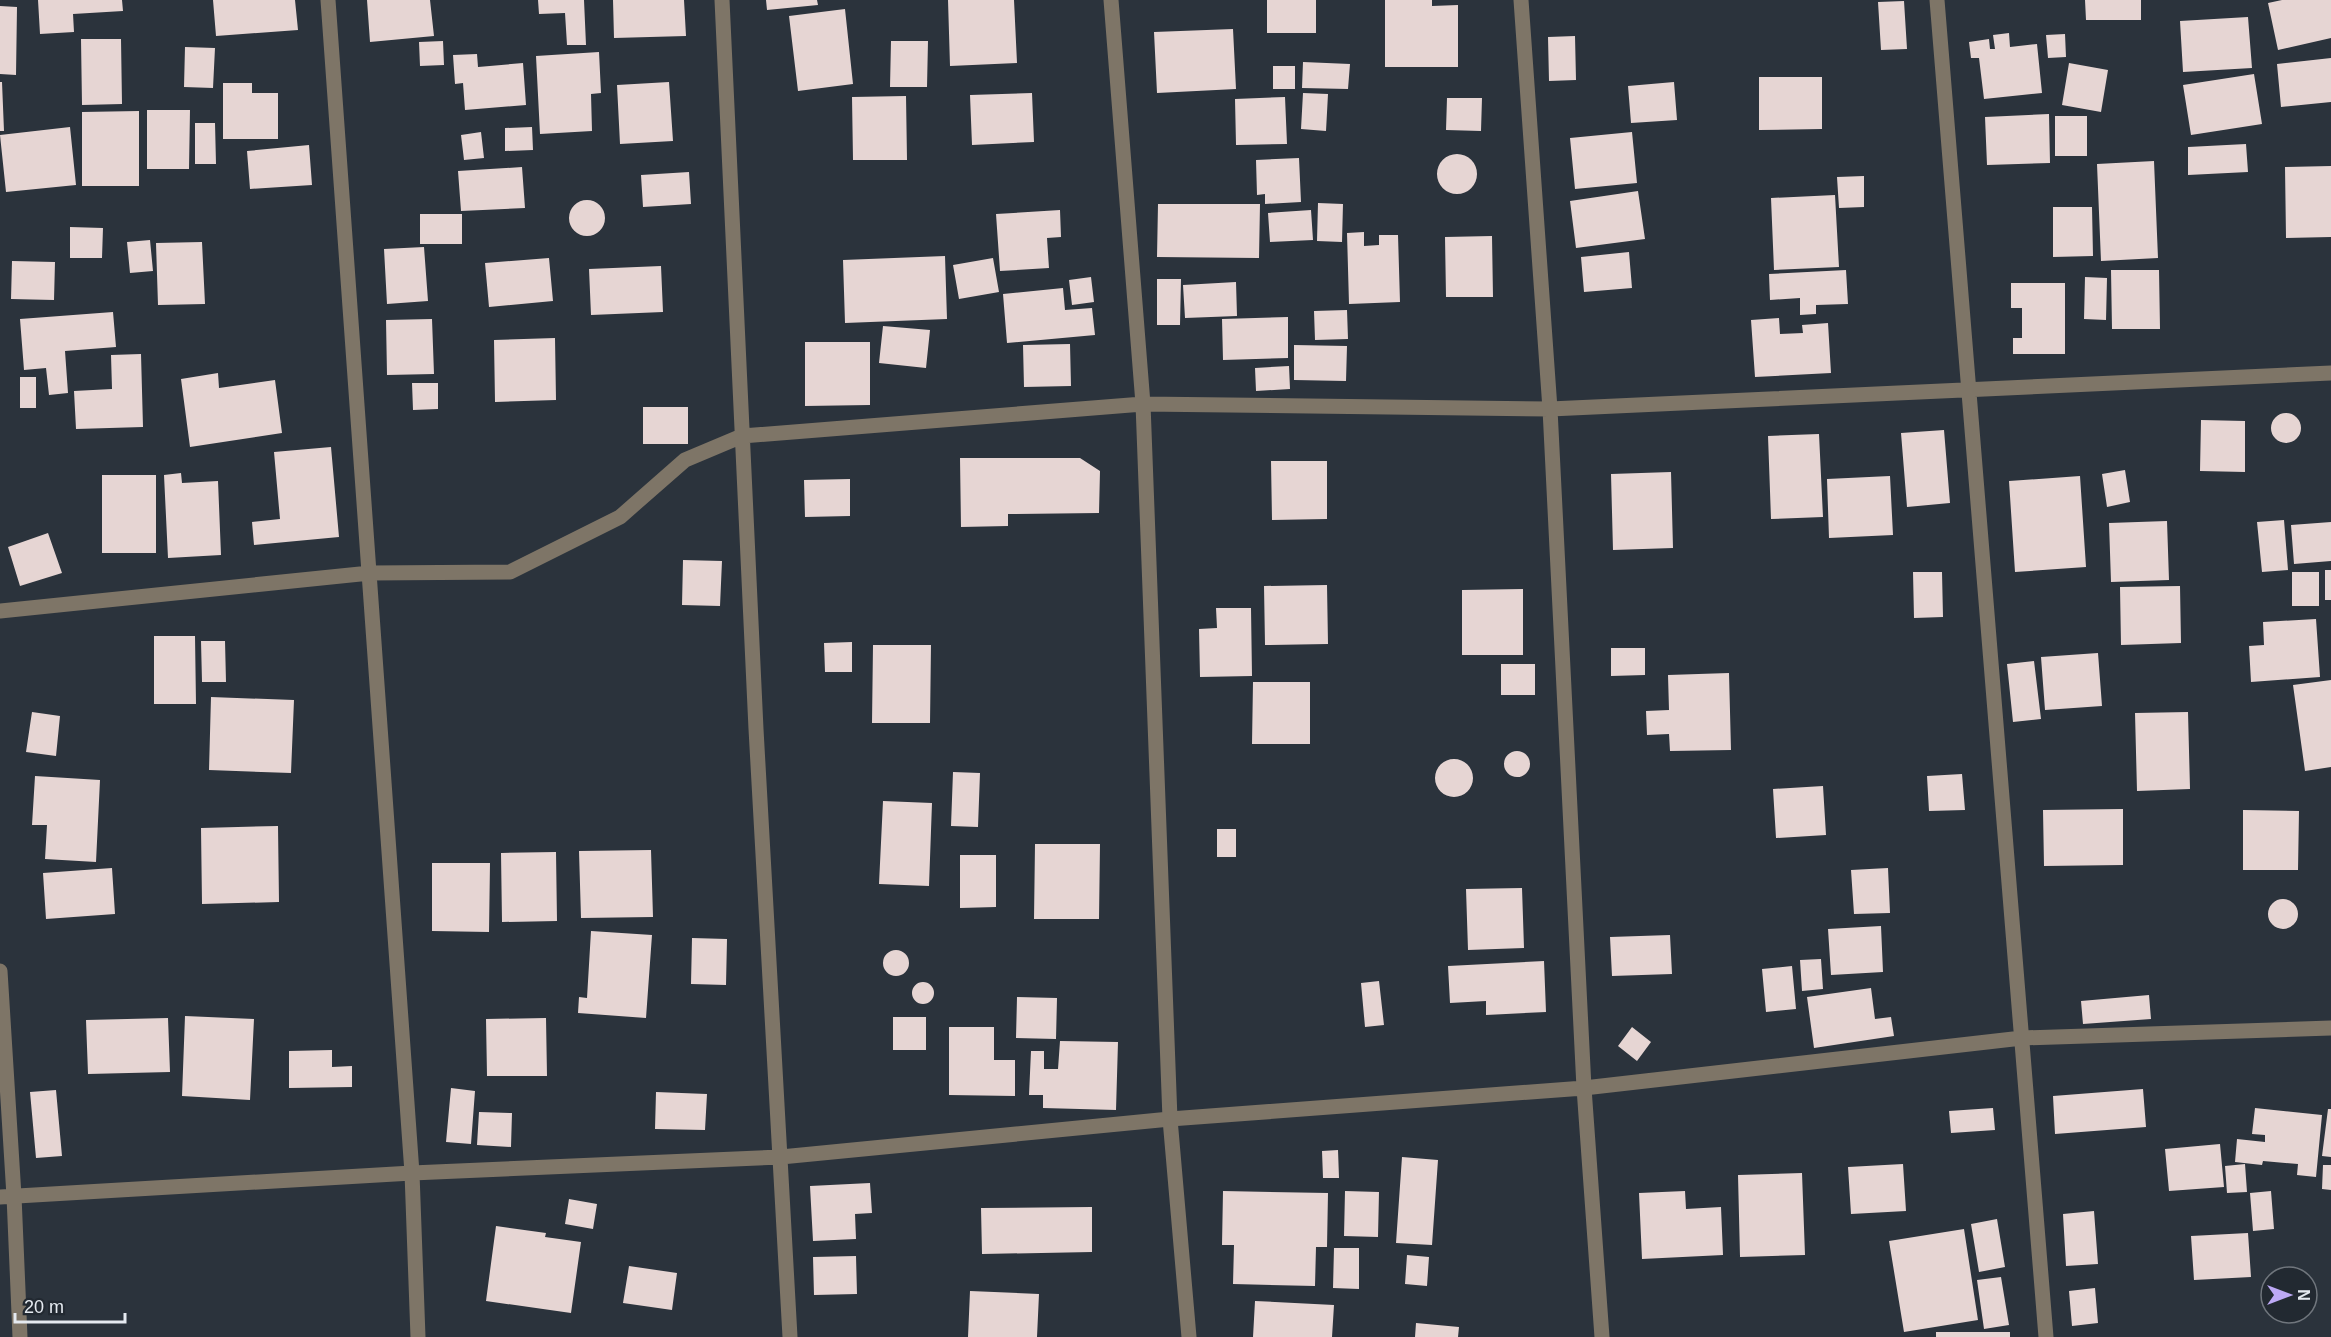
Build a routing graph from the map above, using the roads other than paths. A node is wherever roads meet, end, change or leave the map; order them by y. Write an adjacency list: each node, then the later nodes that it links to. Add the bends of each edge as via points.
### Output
1 (328, 0): 11 (street)
2 (722, 0): 10 (street)
3 (1111, 0): 8 (street)
4 (1521, 0): 9 (street)
5 (1937, 0): 7 (street)
6 (2331, 373): 7 (street)
7 (1968, 388): 9 (street); 15 (street)
8 (1143, 404): 9 (street); 10 (street); 17 (street)
9 (1550, 409): 16 (street)
10 (742, 436): 11 (street, via 685,460 620,517 510,572); 18 (street)
11 (370, 573): 12 (street); 19 (street)
12 (0, 611)
13 (0, 971): 20 (street)
14 (2331, 1028): 15 (street)
15 (2022, 1038): 16 (street); 26 (street)
16 (1584, 1088): 17 (street); 25 (street)
17 (1170, 1119): 18 (street); 24 (street)
18 (781, 1157): 19 (street); 23 (street)
19 (412, 1173): 20 (street); 22 (street)
20 (7, 1196): 21 (street)
21 (20, 1337)
22 (418, 1337)
23 (790, 1337)
24 (1188, 1337)
25 (1602, 1337)
26 (2046, 1337)

